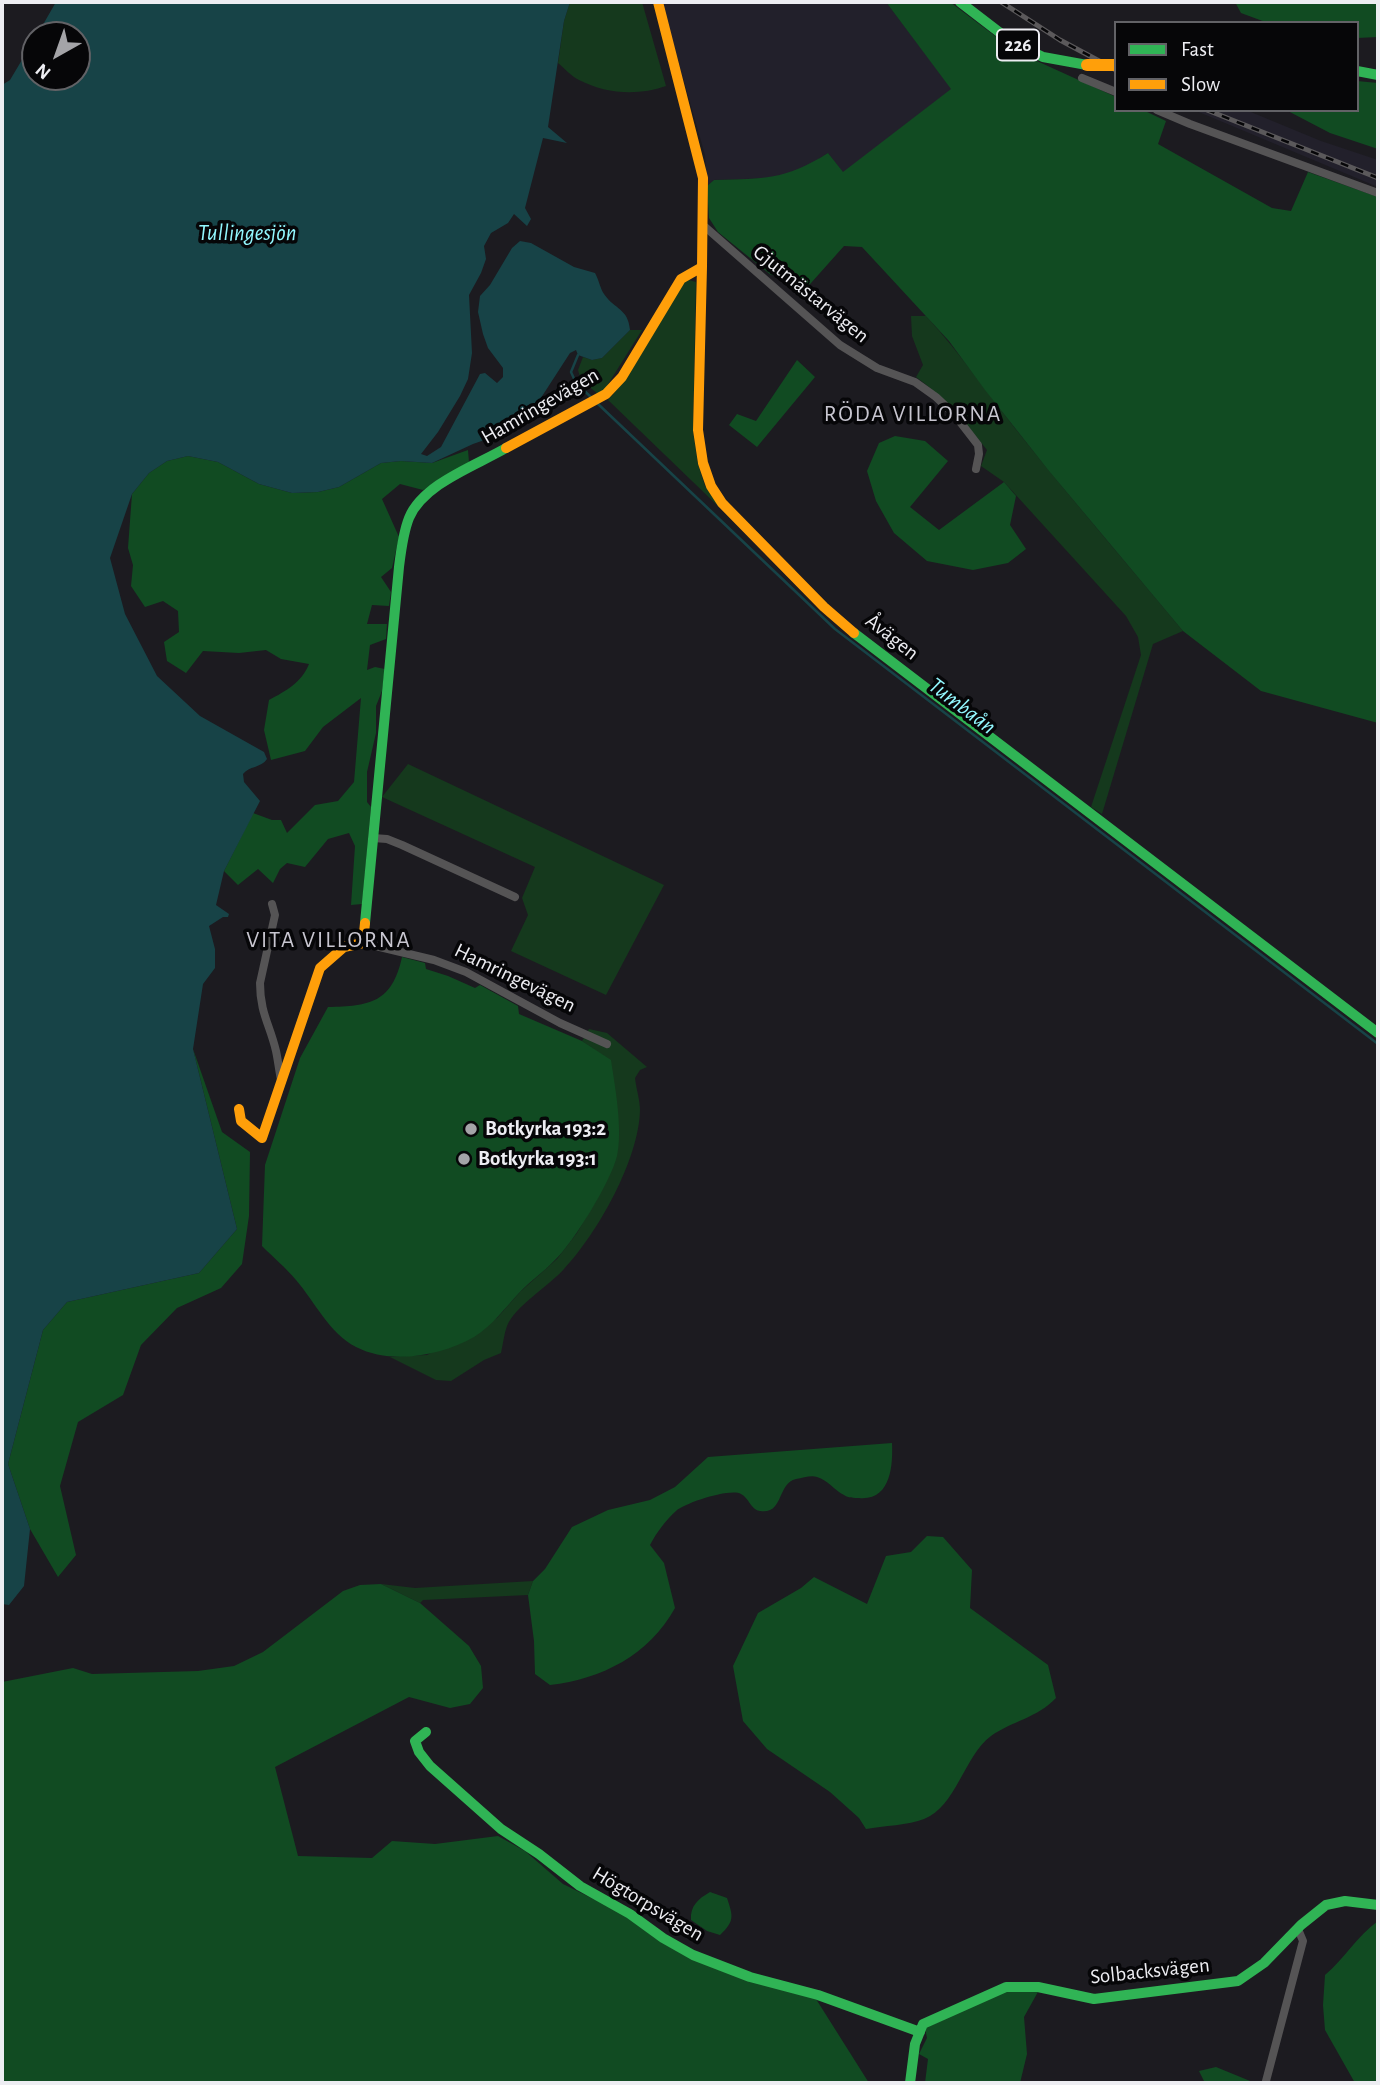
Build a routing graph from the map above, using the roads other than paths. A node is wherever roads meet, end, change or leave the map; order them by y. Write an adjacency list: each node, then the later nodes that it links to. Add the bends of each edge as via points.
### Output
1 (658, 2): 10 (street, via 703,177)
2 (960, 2): 5 (street, 226, via 1012,42)
3 (1114, 65): 5 (street, 226, bridge)
4 (1359, 71): 6 (street)
5 (1085, 72): 7 (street)
6 (1378, 75)
7 (1114, 91)
8 (1162, 112): 9 (street)
9 (1378, 192)
10 (704, 226): 11 (street); 12 (street, Gjutmästarvägen, via 840,345 936,397 978,445)
11 (702, 267): 13 (street, Hamringevägen, via 681,279 622,377 606,394 426,492 414,505 405,524 399,567); 17 (street, Åvägen, via 698,430 703,463 722,503 855,634)
12 (976, 469)
13 (373, 838): 14 (street, via 402,845); 16 (street, Hamringevägen)
14 (515, 897)
15 (272, 904): 19 (street, via 275,915 260,994)
16 (363, 943): 18 (street, Hamringevägen, via 466,972); 19 (street, via 338,951 320,968)
17 (1378, 1033)
18 (607, 1044)
19 (281, 1083): 20 (street, via 262,1138 242,1121)
20 (239, 1110)
21 (426, 1732): 24 (street, Högtorpsvägen, via 415,1741 419,1752 501,1829 663,1938 750,1977 818,1995)
22 (1378, 1905): 23 (street, Solbacksvägen, via 1332,1903)
23 (1298, 1929): 24 (street, Solbacksvägen, via 1257,1970 1238,1981 1094,1999 1038,1987 1006,1987 923,2024); 25 (street, via 1303,1941)
24 (920, 2032): 26 (street)
25 (1266, 2081)
26 (910, 2083)

